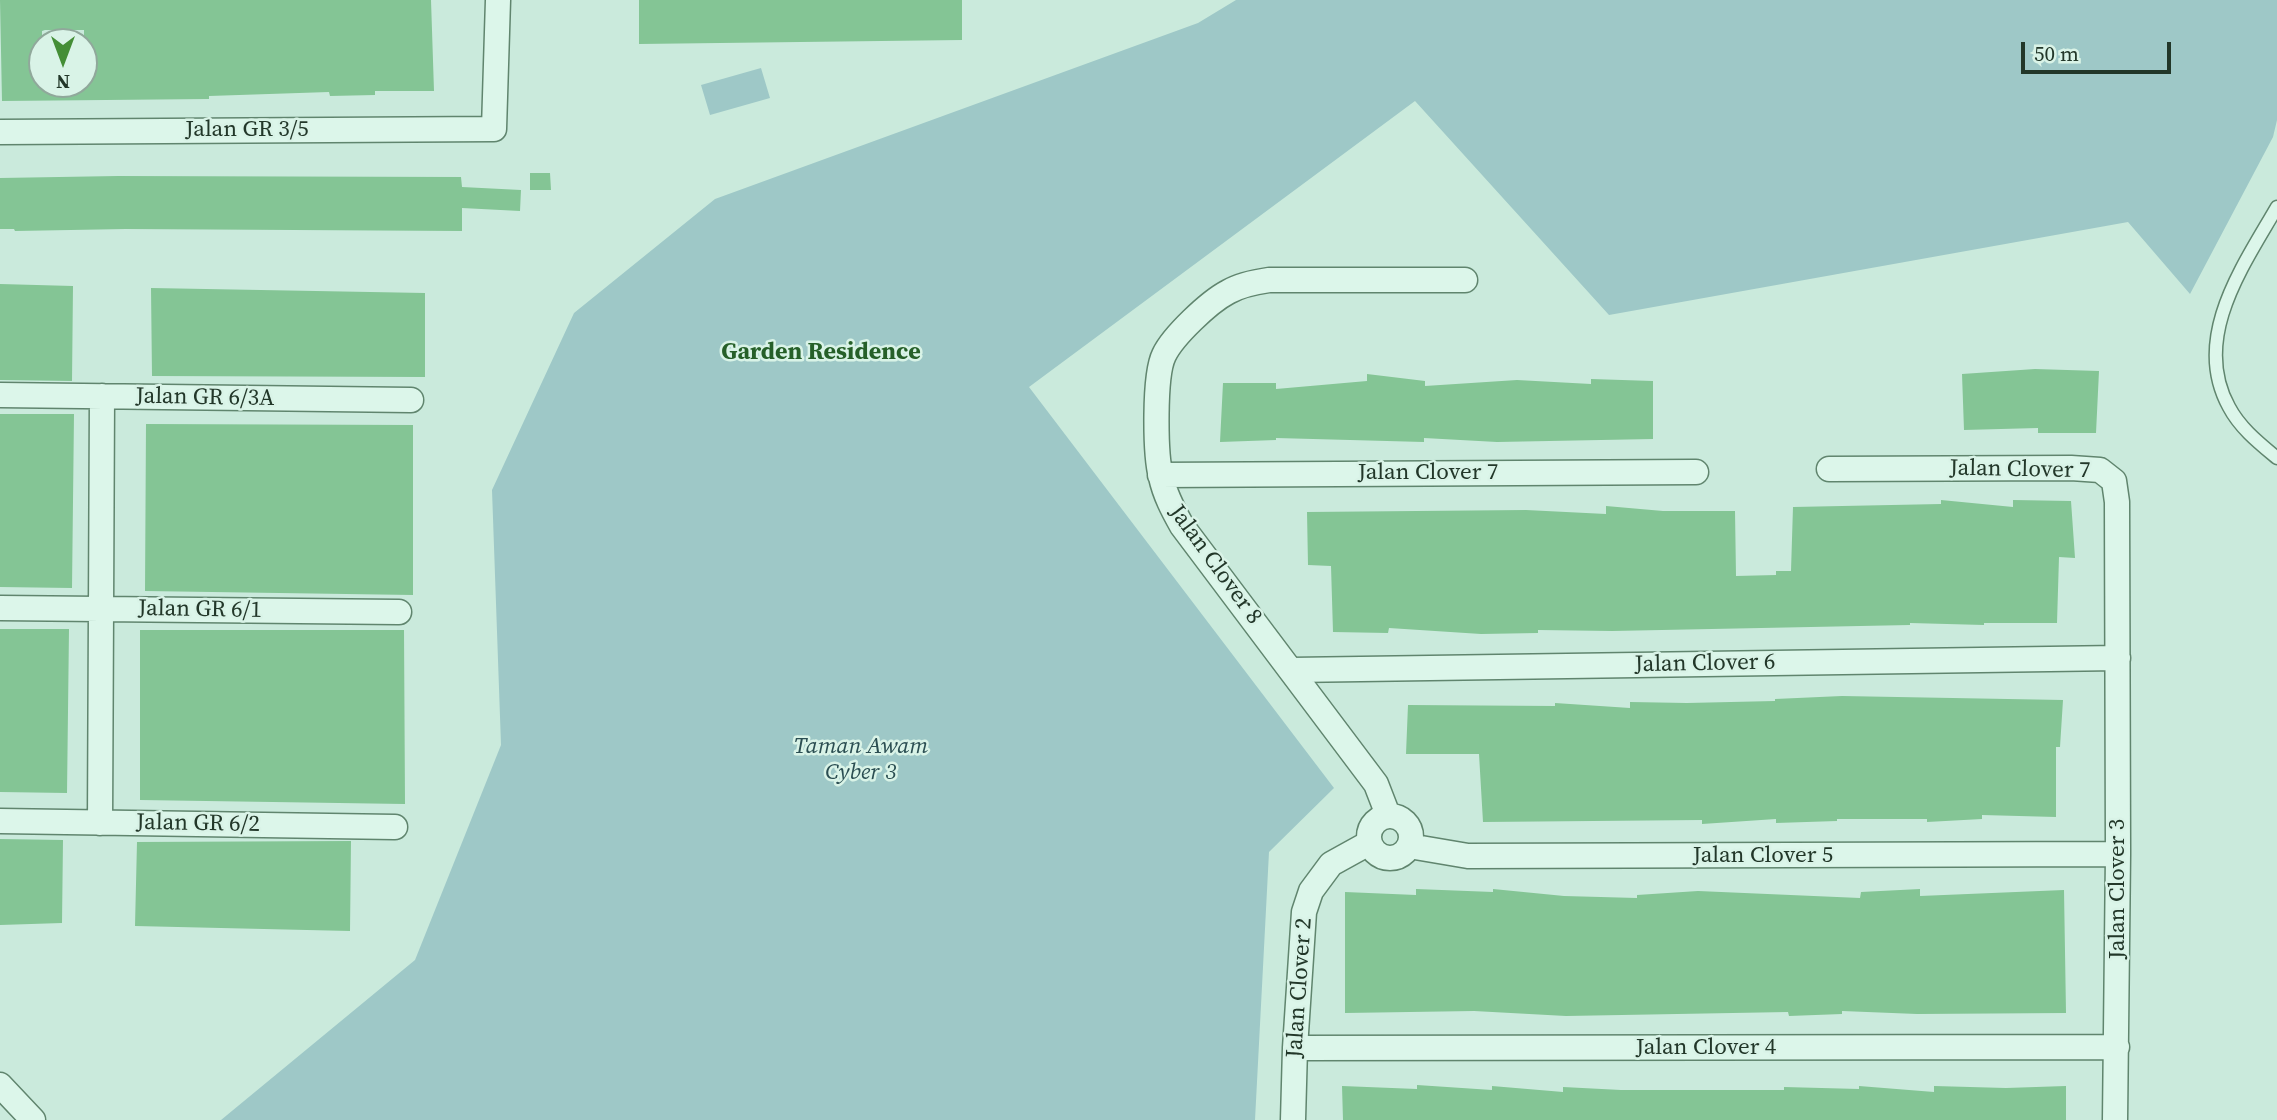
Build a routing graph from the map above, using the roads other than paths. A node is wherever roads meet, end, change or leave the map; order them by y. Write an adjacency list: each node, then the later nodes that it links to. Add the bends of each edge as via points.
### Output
1 (498, 0): 2 (street, Jalan GR 3/5, via 494,129)
2 (0, 132)
3 (2277, 207): 8 (lane, via 2220,318 2215,347 2229,407 2251,436)
4 (1465, 280): 11 (street, Jalan Clover 8, via 1269,280 1227,292 1177,334 1163,357 1156,386)
5 (0, 395): 6 (street, Jalan GR 6/3A)
6 (102, 396): 7 (street, Jalan GR 6/3A); 13 (street)
7 (411, 400)
8 (2277, 458)
9 (1829, 469): 15 (street, Jalan Clover 7, via 2101,470 2114,481 2117,502)
10 (1696, 472): 11 (street, Jalan Clover 7)
11 (1160, 475): 16 (street, Jalan Clover 8, via 1182,526)
12 (0, 608): 13 (street, Jalan GR 6/1)
13 (101, 609): 14 (street, Jalan GR 6/1); 19 (street)
14 (400, 612)
15 (2118, 658): 16 (street, Jalan Clover 6); 23 (street, Jalan Clover 3)
16 (1292, 670): 17 (street, Jalan Clover 8, via 1376,783)
17 (1388, 815): 21 (street, via 1372,825); 22 (street, via 1406,822 1411,833)
18 (0, 821): 19 (street, Jalan GR 6/2)
19 (100, 823): 20 (street, Jalan GR 6/2)
20 (396, 827)
21 (1369, 843): 22 (street, via 1378,855 1392,858); 25 (street, Jalan Clover 2, via 1331,864 1311,891 1304,912)
22 (1409, 846): 23 (street, Jalan Clover 5, via 1468,856)
23 (2118, 854): 24 (street, Jalan Clover 3)
24 (2117, 1047): 25 (street, Jalan Clover 4); 29 (street, Jalan Clover 3)
25 (1294, 1048): 28 (street, Jalan Clover 2)
26 (0, 1085): 27 (street)
27 (33, 1120)
28 (1293, 1120)
29 (2115, 1120)

